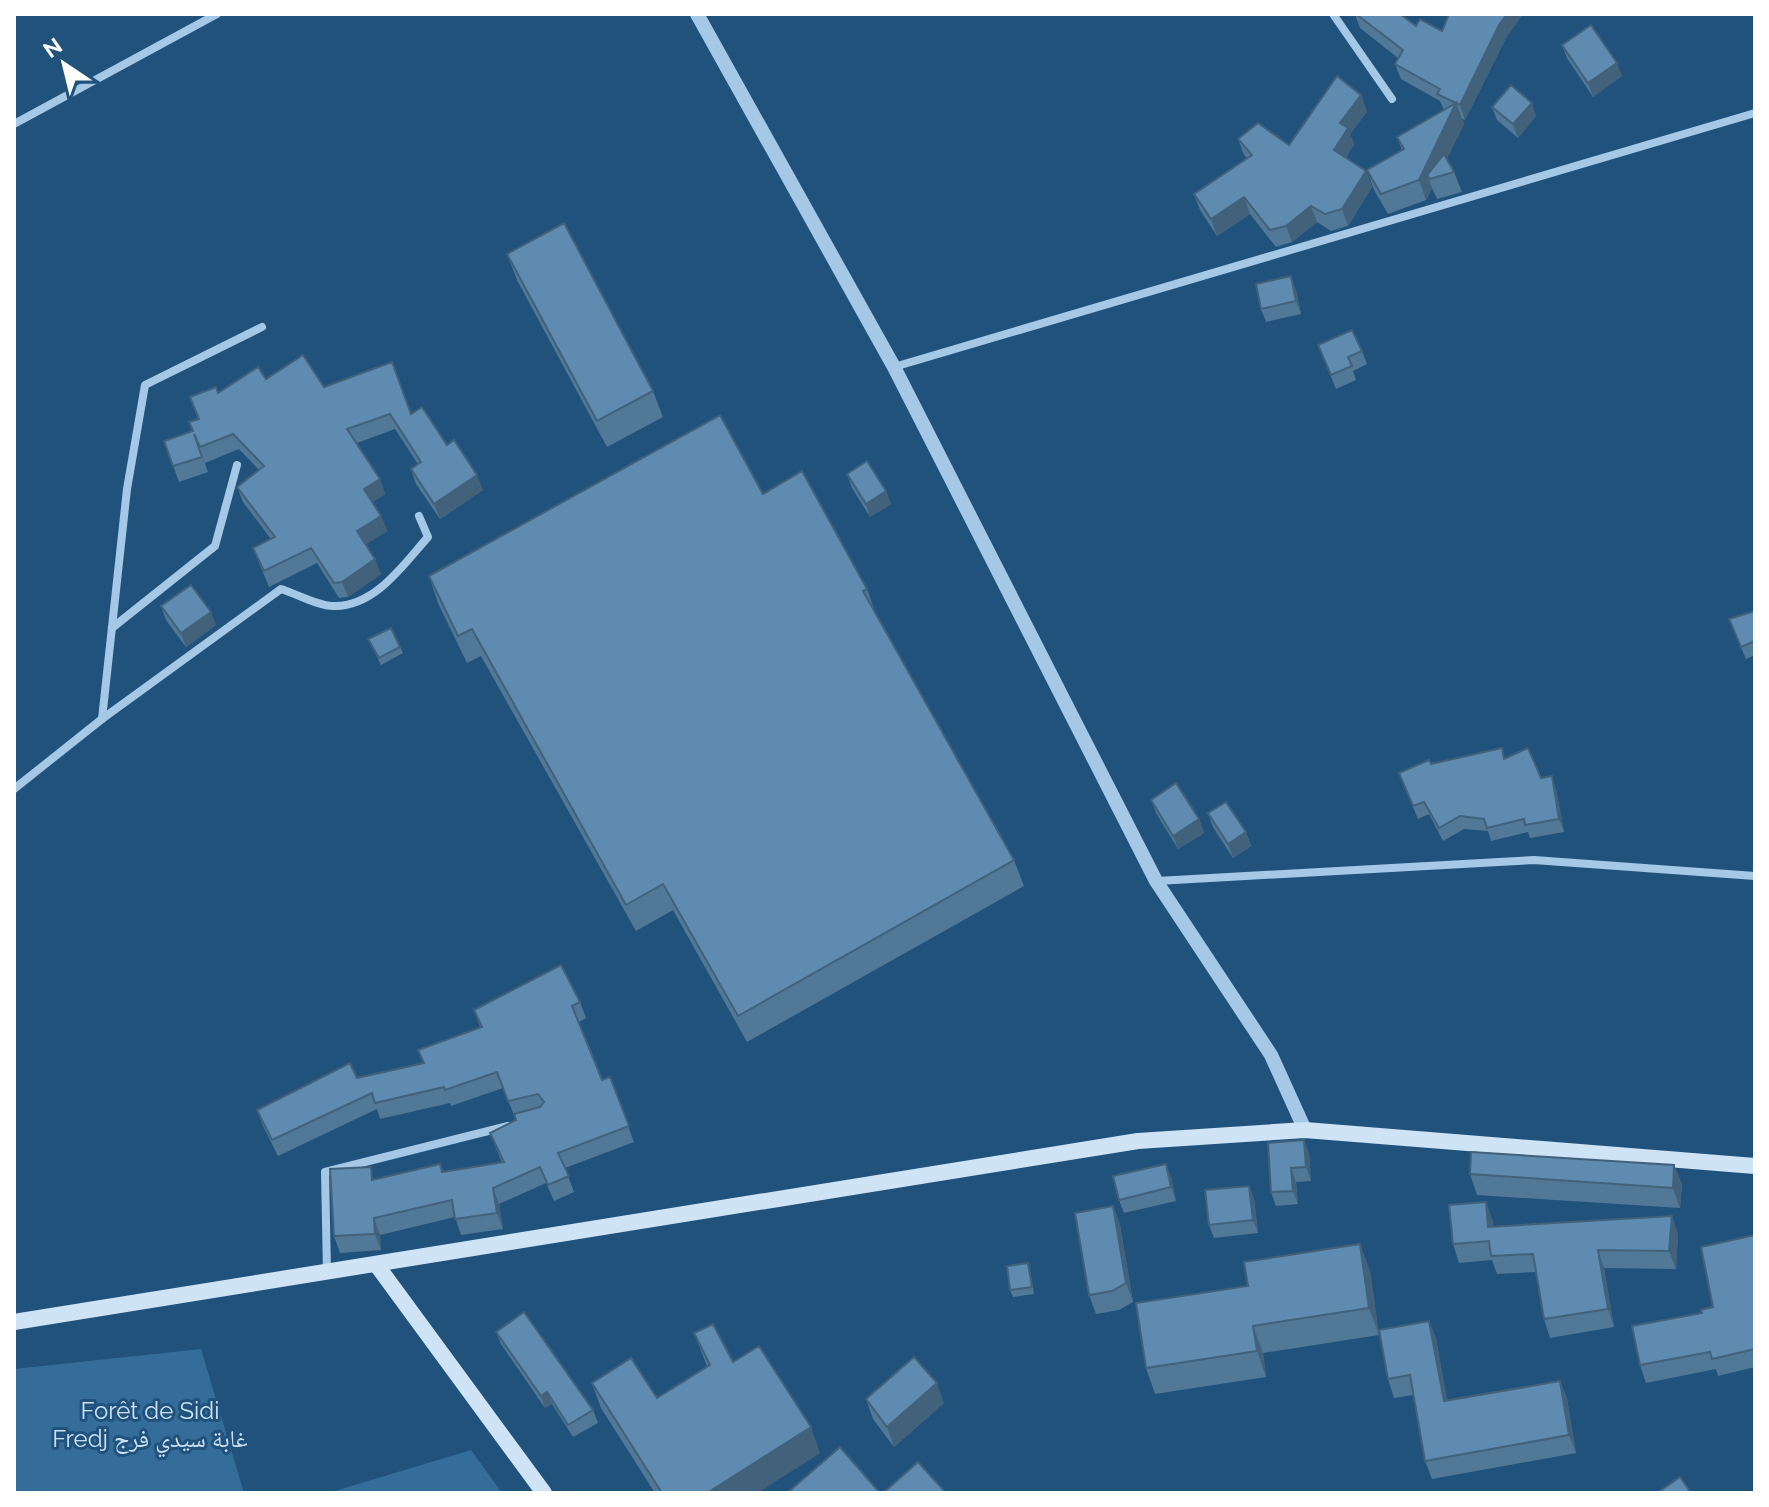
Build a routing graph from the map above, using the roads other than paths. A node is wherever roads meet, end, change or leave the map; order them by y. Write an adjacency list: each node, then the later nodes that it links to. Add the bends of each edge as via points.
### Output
1 (217, 14): 6 (street)
2 (697, 14): 8 (street)
3 (1333, 14): 4 (street)
4 (1392, 99)
5 (1755, 113): 8 (street)
6 (14, 124)
7 (262, 327): 11 (street, via 145,385)
8 (894, 367): 15 (street)
9 (237, 465): 11 (street, via 215,546)
10 (419, 516): 12 (street, via 428,537 385,584 354,604 331,607 281,589)
11 (112, 628): 12 (street)
12 (102, 719): 13 (street)
13 (14, 789)
14 (1755, 876): 15 (street, via 1534,860)
15 (1156, 881): 17 (street, via 1271,1055)
16 (514, 1125): 20 (street, via 325,1172)
17 (1305, 1130): 18 (main road); 19 (main road, via 1138,1141)
18 (1755, 1166)
19 (376, 1264): 20 (main road); 22 (main road)
20 (327, 1272): 21 (main road)
21 (14, 1322)
22 (544, 1493)

